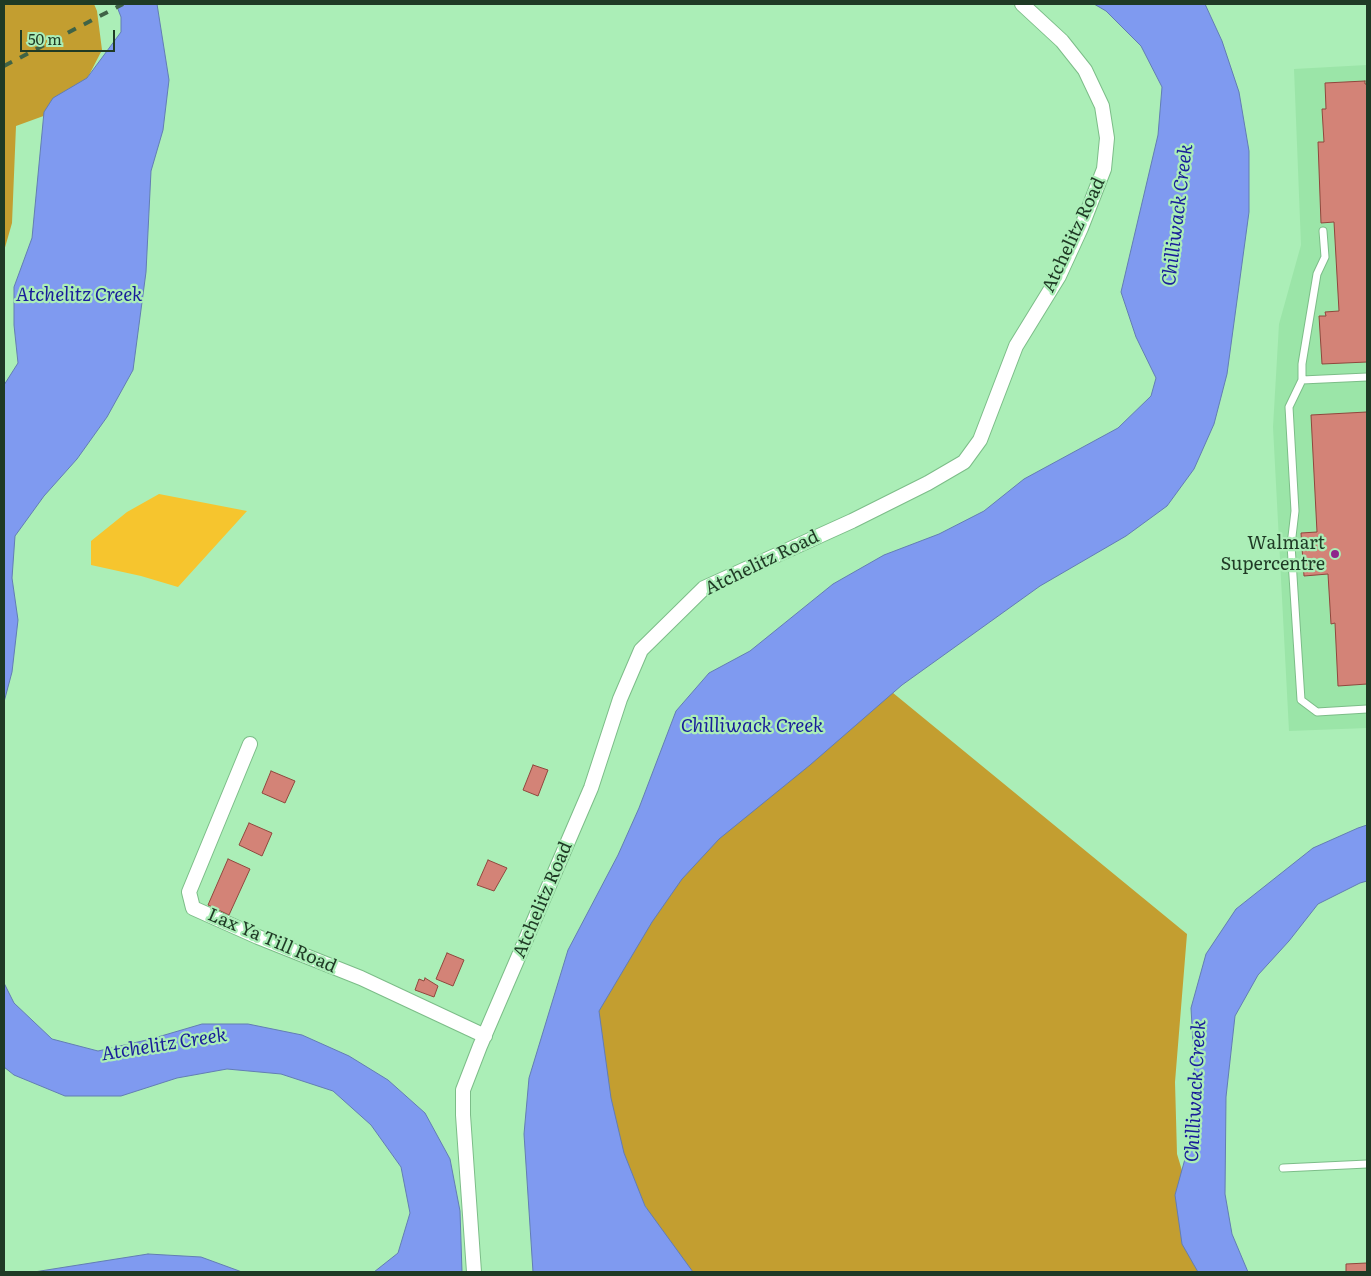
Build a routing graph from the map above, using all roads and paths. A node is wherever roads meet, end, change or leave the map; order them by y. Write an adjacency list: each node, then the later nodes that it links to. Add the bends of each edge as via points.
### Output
1 (1022, 4): 7 (street, Atchelitz Road, via 1062,41 1085,70 1102,106 1107,138 1104,169 1081,228 1059,276 1016,346 980,440 964,462 928,483 704,588 641,650 620,699 592,788)
2 (1323, 232): 4 (lane, via 1325,257 1317,274)
3 (1367, 377): 4 (lane)
4 (1302, 380): 5 (lane, via 1289,407 1295,511 1292,545 1301,700 1317,712)
5 (1367, 709)
6 (250, 744): 7 (street, Lax Ya Till Road, via 189,892 194,908 361,978)
7 (485, 1036): 10 (street, Atchelitz Road, via 463,1090)
8 (1367, 1164): 9 (lane)
9 (1283, 1168)
10 (474, 1272)

